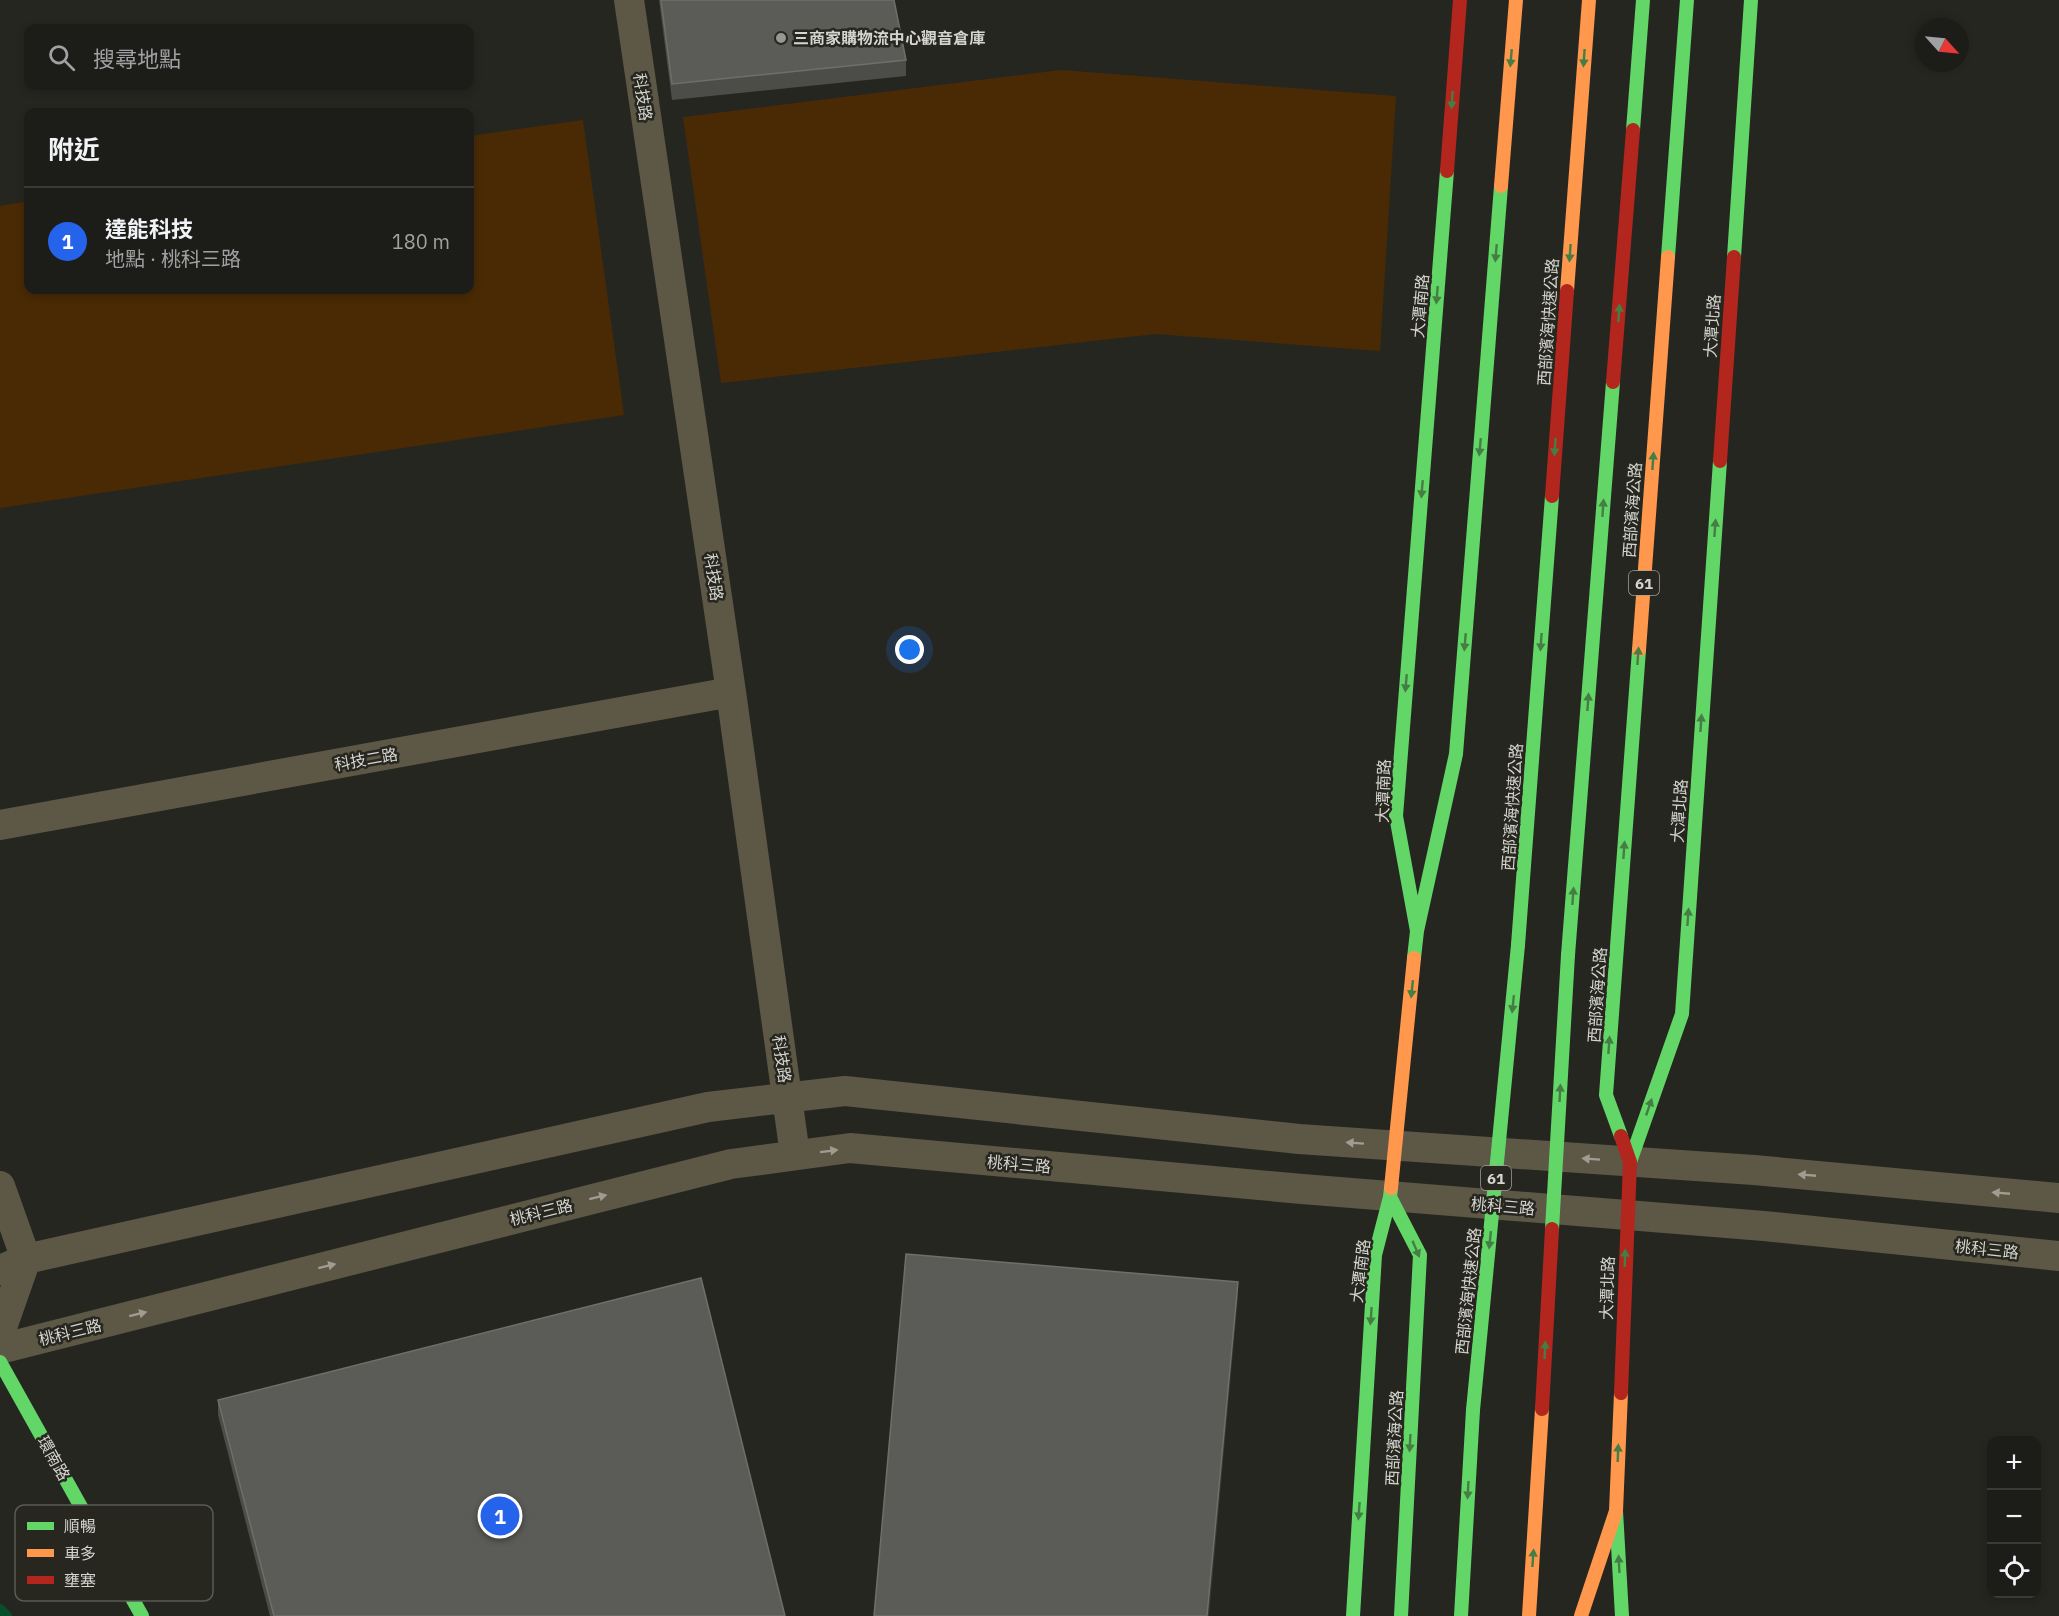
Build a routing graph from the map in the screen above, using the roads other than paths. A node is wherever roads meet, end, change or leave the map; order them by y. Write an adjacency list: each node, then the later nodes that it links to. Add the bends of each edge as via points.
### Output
1 (629, 0): 8 (street, 科技路)
2 (1460, 0): 10 (main road, 大潭南路, one-way to 10, via 1396,816)
3 (1516, 0): 10 (main road, one-way to 10, via 1456,754)
4 (1589, 0): 30 (main road, 西部濱海快速公路 / 61, one-way to 30, bridge, via 1518,945 1473,1410)
5 (1643, 0): 31 (main road, one-way to 5, bridge, via 1568,955)
6 (1687, 0): 14 (main road, 西部濱海公路 / 61, one-way to 6, via 1606,1095)
7 (1751, 0): 14 (main road, 大潭北路, one-way to 7, via 1682,1014)
8 (731, 692): 9 (street, 科技二路); 11 (street, 科技路)
9 (0, 825)
10 (1418, 931): 12 (main road, 大潭南路, one-way to 12)
11 (787, 1098): 12 (street, one-way to 11, via 845,1091); 13 (street, 科技路); 20 (street, via 708,1107)
12 (1397, 1146): 14 (street, one-way to 12); 16 (main road, 大潭南路)
13 (795, 1155): 16 (street, 桃科三路, one-way to 16, via 850,1148); 22 (street, 桃科三路, one-way to 13, via 730,1164)
14 (1630, 1162): 17 (street, one-way to 14); 18 (main road, 大潭北路 / 61)
15 (0, 1186): 20 (street)
16 (1390, 1197): 18 (street, 桃科三路); 28 (main road, 大潭南路, one-way to 28, via 1375,1255); 29 (main road, 西部濱海公路, one-way to 29, via 1420,1256)
17 (2059, 1198)
18 (1626, 1216): 19 (street, 桃科三路); 25 (main road, 大潭北路 / 61, one-way to 18)
19 (2059, 1256)
20 (13, 1265): 21 (street)
21 (0, 1333)
22 (0, 1349)
23 (0, 1362): 24 (main road, 環南路)
24 (80, 1505)
25 (1616, 1511): 32 (main road, 61); 33 (main road, 大潭北路, one-way to 25)
26 (134, 1601): 27 (main road, 環南路)
27 (142, 1616)
28 (1353, 1616)
29 (1401, 1616)
30 (1461, 1616)
31 (1529, 1616)
32 (1581, 1616)
33 (1622, 1616)

